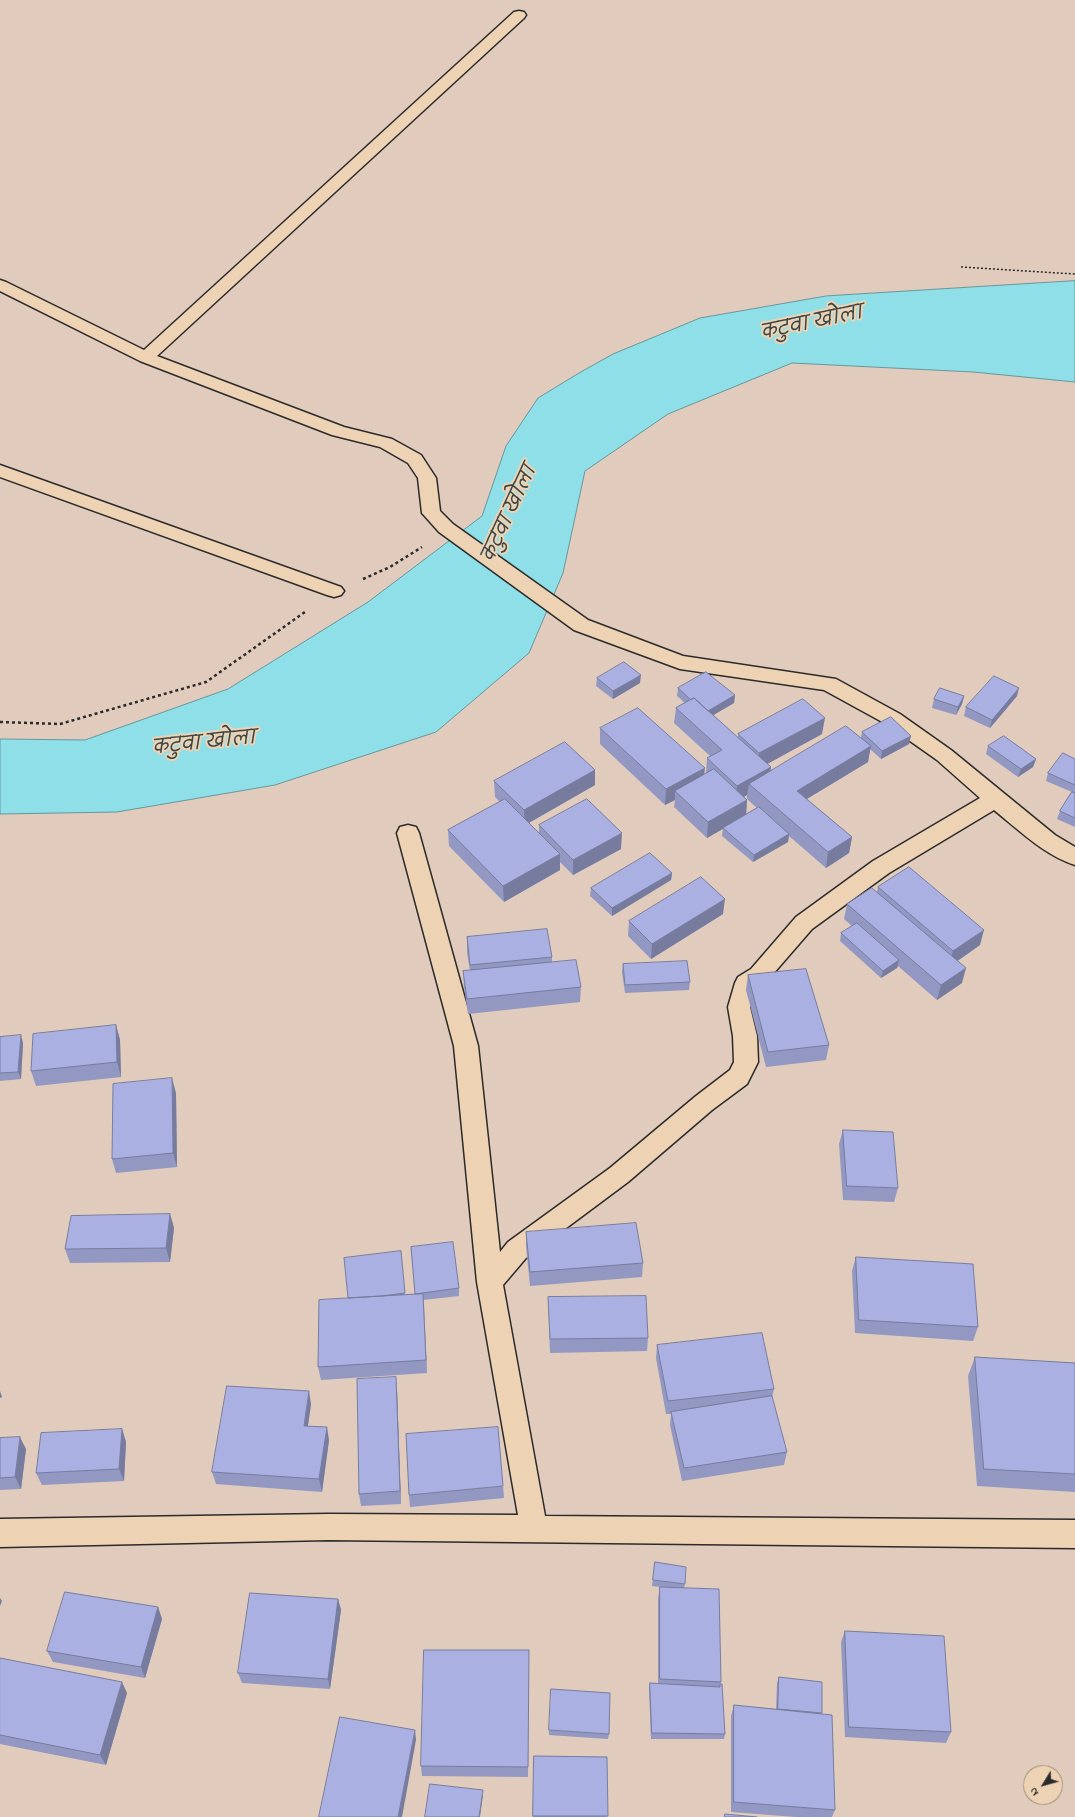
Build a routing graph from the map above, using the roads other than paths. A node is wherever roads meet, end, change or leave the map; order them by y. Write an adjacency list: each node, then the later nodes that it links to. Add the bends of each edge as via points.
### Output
1 (519, 15): 3 (street)
2 (0, 285): 3 (street)
3 (146, 357): 6 (street, via 338,431 386,443 415,459 427,478 431,513 446,528 581,625 680,662 830,684 893,719 944,755)
4 (0, 471): 5 (street)
5 (334, 591)
6 (995, 799): 8 (street, via 1047,841); 9 (street, via 881,867 804,923 759,975 746,983 739,1007 745,1036 746,1062 739,1077 618,1175 517,1250)
7 (408, 833): 9 (street, via 466,1046)
8 (1075, 857)
9 (490, 1282): 10 (street)
10 (534, 1529): 11 (street, via 328,1526); 12 (street)
11 (0, 1533)
12 (1075, 1534)

